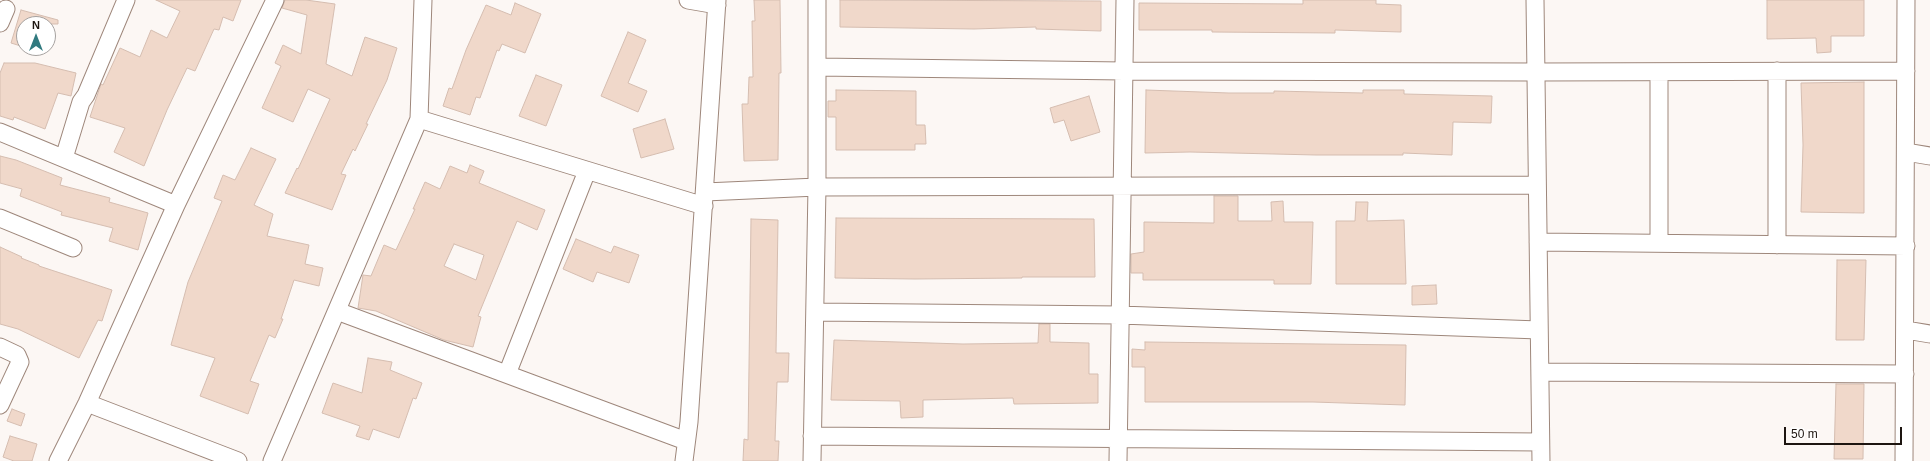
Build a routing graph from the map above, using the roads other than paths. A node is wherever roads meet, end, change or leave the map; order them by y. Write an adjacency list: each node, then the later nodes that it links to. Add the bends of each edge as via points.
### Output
1 (126, 0): 20 (street, via 81,102)
2 (275, 0): 26 (street)
3 (423, 0): 16 (street)
4 (688, 0): 9 (street)
5 (817, 0): 10 (street)
6 (1125, 0): 11 (street)
7 (1535, 0): 14 (street)
8 (1906, 0): 13 (street)
9 (717, 3): 25 (street)
10 (817, 67): 11 (street); 24 (street)
11 (1124, 70): 14 (street); 22 (street)
12 (1777, 71): 13 (street); 15 (street); 30 (street)
13 (1906, 71): 18 (street)
14 (1536, 72): 15 (street); 23 (street)
15 (1659, 72): 29 (street)
16 (420, 119): 21 (street); 33 (street)
17 (0, 132): 20 (street)
18 (1906, 152): 19 (street); 31 (street)
19 (1930, 156)
20 (64, 158): 26 (street)
21 (587, 170): 25 (street); 41 (street)
22 (1122, 186): 23 (street); 24 (street); 35 (street)
23 (1537, 186): 28 (street)
24 (817, 187): 25 (street); 34 (street)
25 (704, 199): 47 (street)
26 (176, 205): 43 (street)
27 (0, 218): 32 (street)
28 (1538, 242): 29 (street); 36 (street)
29 (1659, 243): 30 (street)
30 (1777, 245): 31 (street)
31 (1906, 246): 37 (street)
32 (73, 248)
33 (337, 311): 41 (street); 51 (street)
34 (815, 312): 35 (street); 45 (street)
35 (1120, 315): 36 (street); 46 (street)
36 (1539, 330): 40 (street)
37 (1906, 330): 38 (street); 42 (street)
38 (1930, 334)
39 (0, 347): 44 (street, via 17,355 20,362)
40 (1540, 372): 42 (street); 48 (street)
41 (506, 374): 47 (street)
42 (1905, 374): 56 (street)
43 (87, 403): 49 (street); 50 (street)
44 (0, 405)
45 (812, 436): 46 (street); 53 (street)
46 (1118, 439): 48 (street); 54 (street)
47 (686, 441): 52 (street)
48 (1540, 442): 55 (street)
49 (58, 461)
50 (238, 461)
51 (272, 461)
52 (684, 461)
53 (812, 461)
54 (1118, 461)
55 (1541, 461)
56 (1904, 461)

